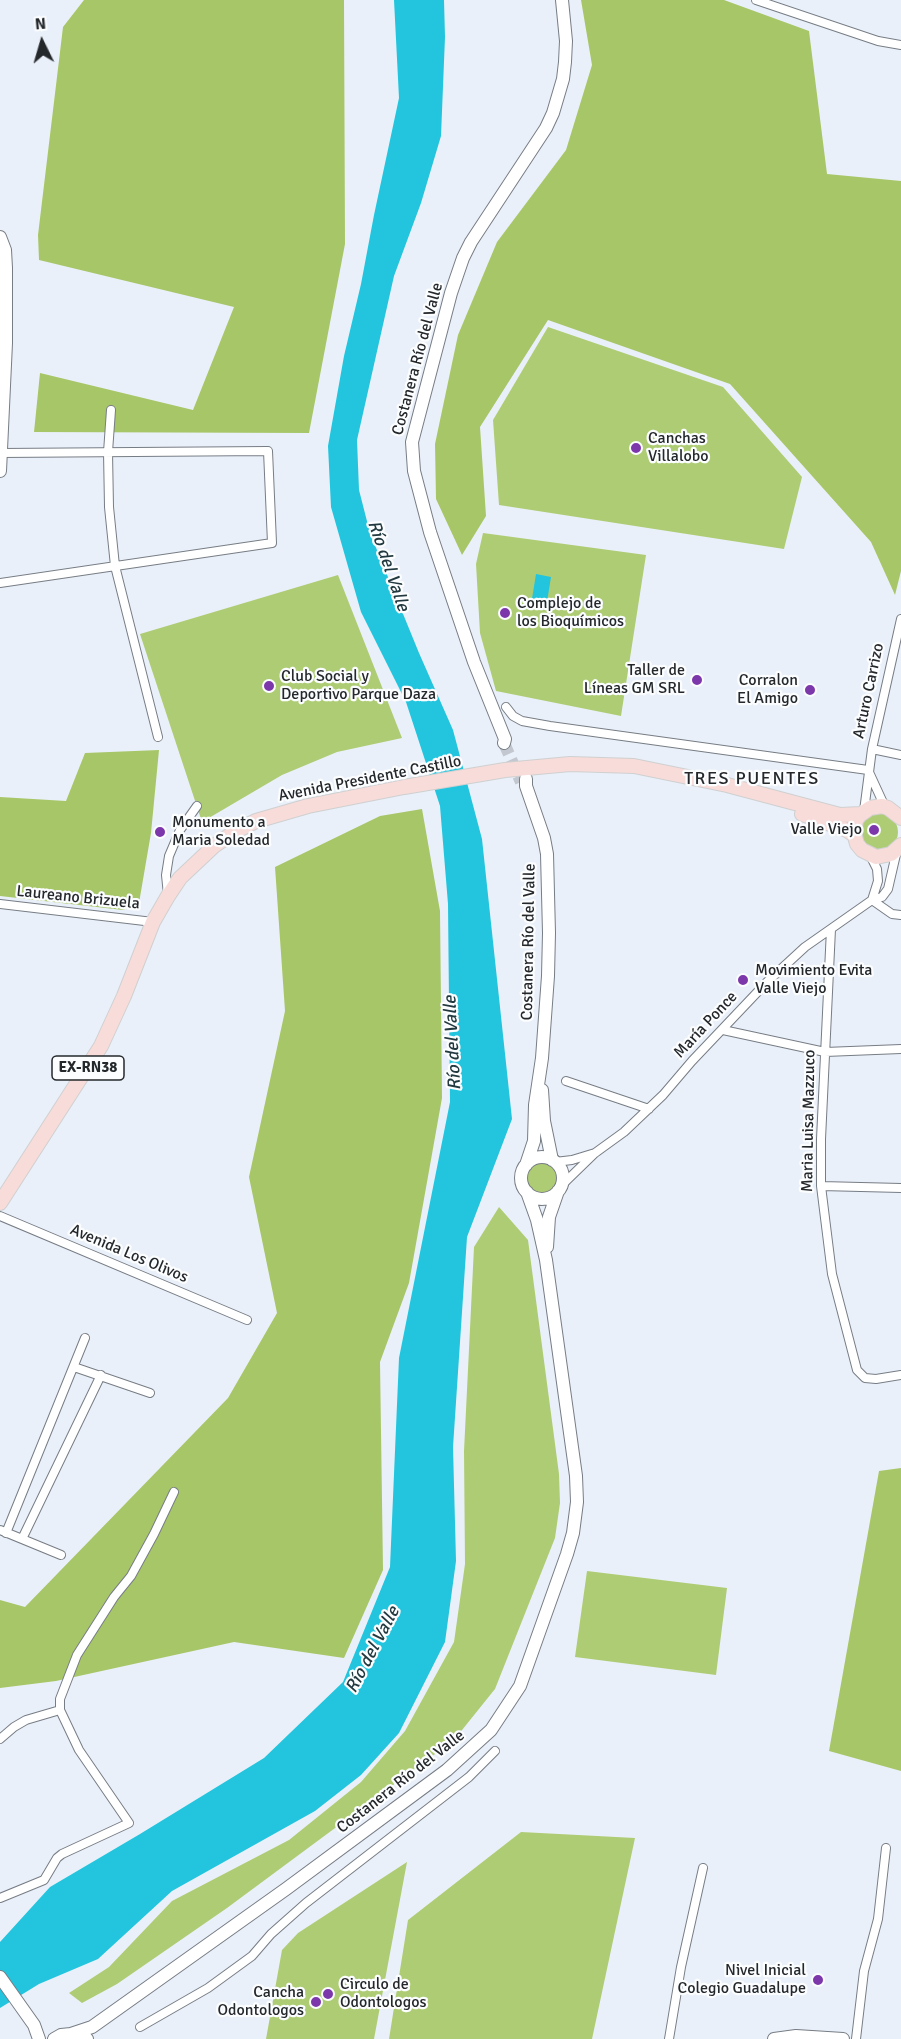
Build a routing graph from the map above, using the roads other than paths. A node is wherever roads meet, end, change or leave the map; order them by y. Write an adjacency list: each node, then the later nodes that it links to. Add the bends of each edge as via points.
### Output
1 (562, 0): 15 (main road, Costanera Río del Valle, via 566,41 563,79 555,105 546,128 480,226 464,258 412,442 414,471 430,532 474,662)
2 (756, 0): 3 (street)
3 (901, 45)
4 (0, 237): 7 (main road, via 6,268)
5 (111, 410): 6 (street)
6 (108, 452): 7 (street); 9 (street); 9 (street, via 268,451 272,543)
7 (1, 453): 8 (main road)
8 (0, 471)
9 (115, 566): 10 (street); 14 (street)
10 (0, 583)
11 (901, 619): 12 (street, Arturo Carrizo)
12 (899, 638): 16 (street, Arturo Carrizo)
13 (506, 707): 19 (street, via 522,721 550,726)
14 (158, 737)
15 (506, 741)
16 (872, 749): 17 (street); 19 (street, Arturo Carrizo)
17 (901, 755)
18 (599, 766): 23 (main road, Avenida Presidente Castillo / EX-RN38, via 634,766 727,785 840,815); 25 (main road, Avenida Presidente Castillo / EX-RN38, via 798,813); 28 (main road, Avenida Presidente Castillo / EX-RN38, via 505,770 308,806 256,821 214,846)
19 (868, 770): 22 (street); 23 (street, Arturo Carrizo)
20 (524, 782): 37 (main road, Costanera Río del Valle, via 544,838 548,876 548,976)
21 (197, 806): 28 (street, via 180,830 169,856)
22 (885, 807): 23 (main road, EX-RN38); 24 (main road)
23 (863, 812): 25 (main road, via 856,820)
24 (901, 818)
25 (854, 835): 27 (main road, EX-RN38, via 857,844)
26 (900, 847): 27 (main road, via 883,856); 29 (street, María Ponce, via 888,889 882,897)
27 (870, 855): 29 (street, via 878,881)
28 (168, 896): 32 (main road, Avenida Presidente Castillo / EX-RN38)
29 (872, 900): 31 (street, via 892,914); 33 (street, María Ponce)
30 (0, 904): 32 (street, Laureano Brizuela)
31 (901, 915)
32 (153, 922): 47 (main road, Avenida Presidente Castillo / EX-RN38, via 101,1046)
33 (831, 929): 34 (street, María Ponce, via 767,982); 36 (street, Maria Luisa Mazzuco)
34 (723, 1030): 36 (street); 39 (street, María Ponce)
35 (901, 1049): 36 (street)
36 (825, 1052): 43 (street, Maria Luisa Mazzuco)
37 (541, 1065): 41 (main road, Costanera Río del Valle, via 544,1121); 42 (main road, Costanera Río del Valle, via 534,1141)
38 (566, 1081): 39 (street)
39 (649, 1109): 40 (street, María Ponce)
40 (595, 1153): 41 (street, María Ponce); 44 (street, María Ponce)
41 (554, 1161): 42 (main road, via 538,1158); 44 (main road, via 561,1171)
42 (526, 1165): 46 (main road, via 521,1178)
43 (821, 1185): 45 (street); 54 (street, Maria Luisa Mazzuco, via 832,1274 857,1370 865,1378)
44 (560, 1188): 46 (main road, via 553,1196 541,1199); 49 (main road, Costanera Río del Valle, via 549,1217)
45 (901, 1188)
46 (527, 1192): 49 (main road, Costanera Río del Valle)
47 (0, 1203)
48 (0, 1216): 50 (street, Avenida Los Olivos)
49 (546, 1260): 67 (main road, Costanera Río del Valle, via 577,1502 567,1554 529,1663 511,1702 491,1730 447,1770)
50 (247, 1320)
51 (85, 1338): 52 (street)
52 (74, 1367): 53 (street); 57 (street)
53 (101, 1375): 55 (street); 58 (street)
54 (901, 1375)
55 (150, 1393)
56 (174, 1492): 60 (street, via 136,1569 77,1655 60,1699)
57 (3, 1532): 58 (street)
58 (22, 1539): 59 (street)
59 (61, 1555)
60 (60, 1710): 61 (street, via 26,1720); 65 (street, via 79,1750 129,1823 62,1854 44,1880)
61 (0, 1739)
62 (495, 1751): 69 (street, via 469,1778 306,1903 252,1956 208,1988)
63 (886, 1848): 77 (street, via 878,1919 864,1971)
64 (703, 1868): 74 (street)
65 (0, 1898)
66 (0, 1977): 68 (main road)
67 (106, 2016): 70 (main road, Costanera Río del Valle, via 92,2027); 73 (main road)
68 (34, 2025): 70 (main road); 71 (main road)
69 (140, 2027)
70 (62, 2036): 72 (main road)
71 (39, 2039)
72 (87, 2039)
73 (96, 2039)
74 (669, 2039)
75 (774, 2039): 76 (main road)
76 (843, 2039)
77 (856, 2039)

